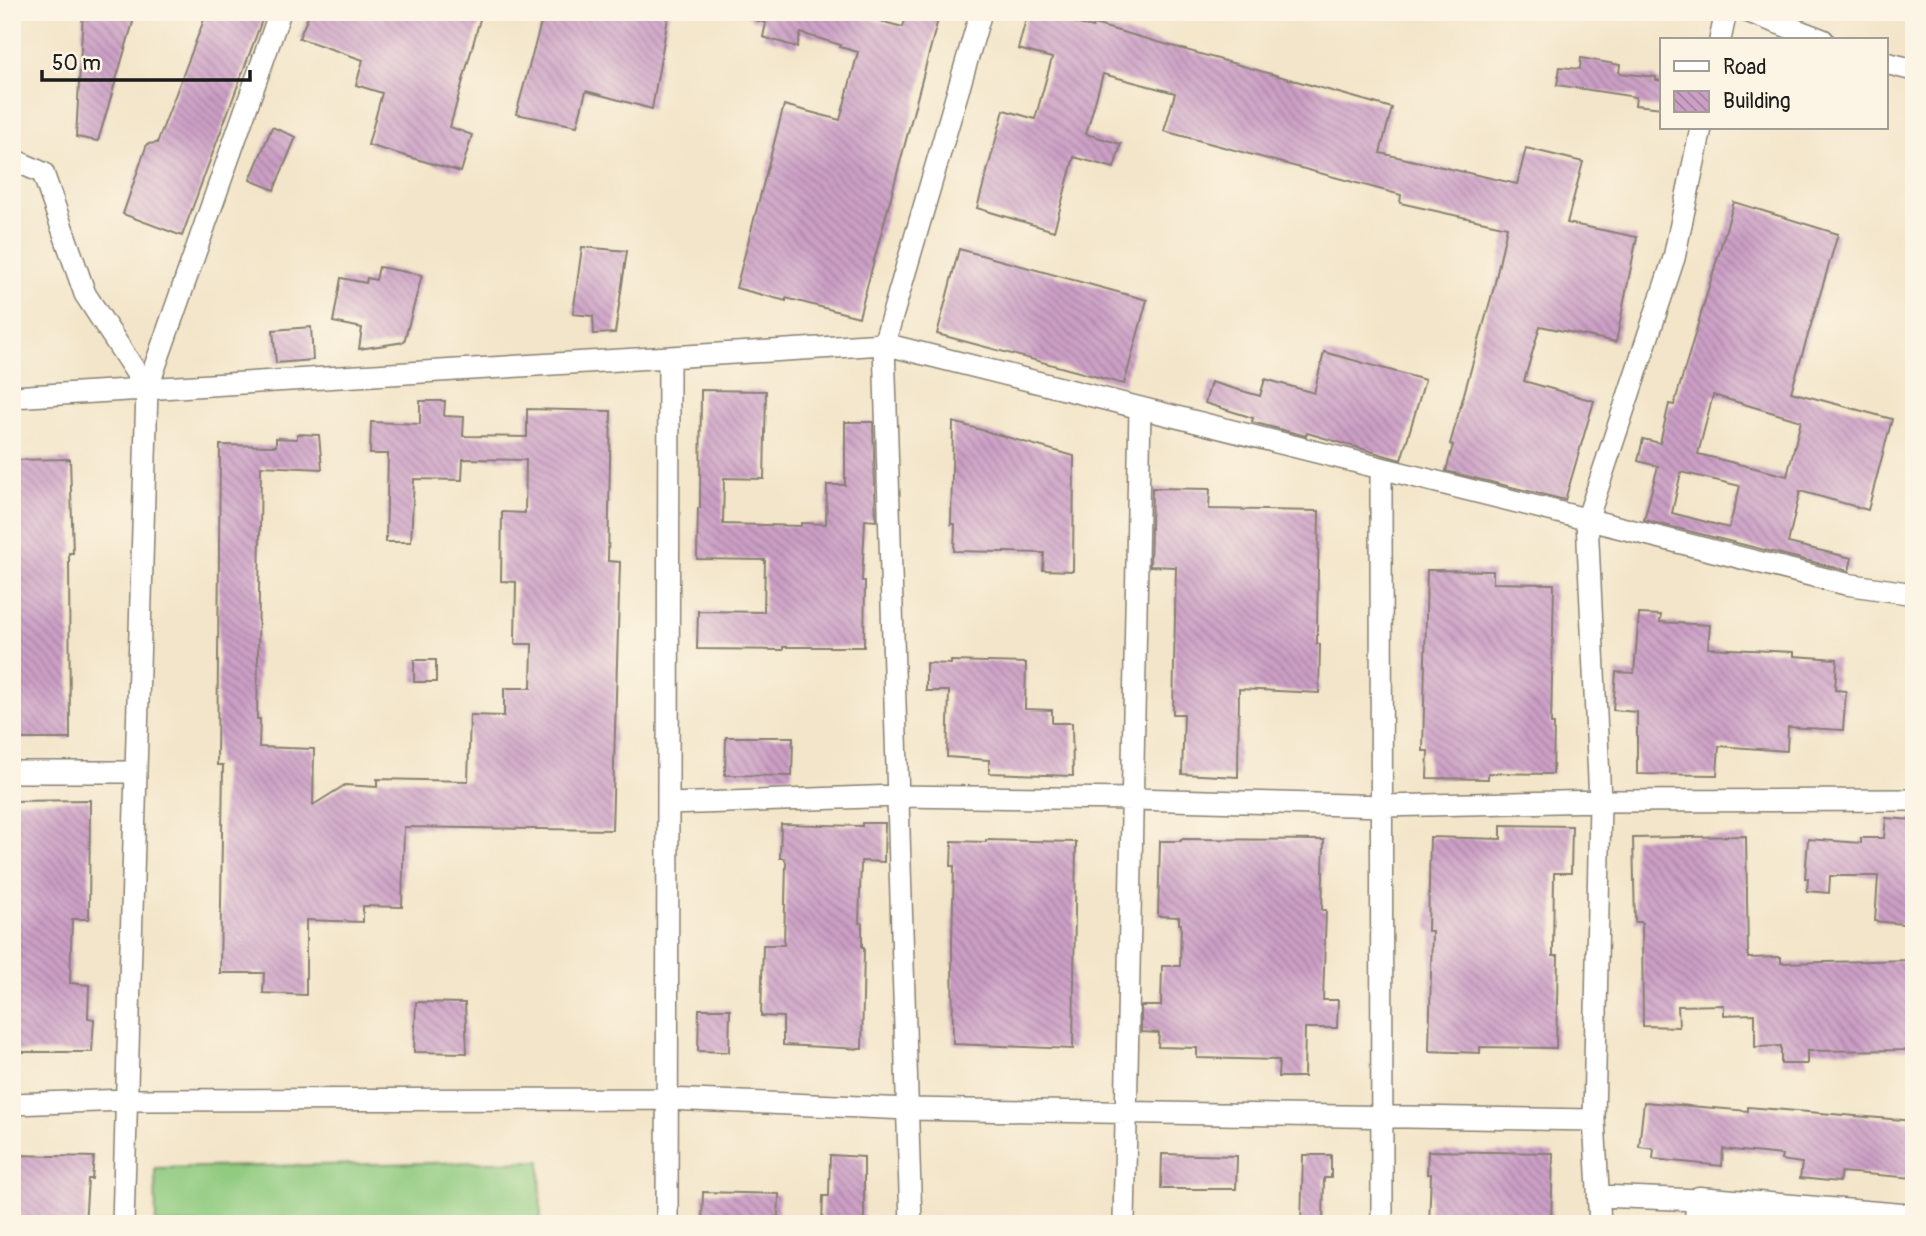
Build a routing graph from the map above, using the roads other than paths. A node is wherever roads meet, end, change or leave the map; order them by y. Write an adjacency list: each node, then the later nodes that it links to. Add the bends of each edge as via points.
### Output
1 (280, 12): 13 (street)
2 (981, 12): 11 (street)
3 (1726, 12): 5 (street)
4 (1749, 12): 6 (street)
5 (1720, 38)
6 (1818, 38)
7 (1888, 64): 8 (street)
8 (1914, 71)
9 (1701, 130): 17 (street, via 1674,258)
10 (12, 159): 13 (street, via 43,173 85,295)
11 (884, 344): 12 (street); 15 (street); 21 (street)
12 (670, 357): 13 (street); 25 (street)
13 (147, 389): 14 (street); 20 (street)
14 (12, 397)
15 (1140, 408): 16 (street); 22 (street)
16 (1381, 468): 17 (street); 26 (street)
17 (1587, 520): 18 (street, via 1846,584); 24 (street)
18 (1914, 594)
19 (12, 772): 20 (street)
20 (135, 772): 28 (street)
21 (898, 796): 22 (street); 25 (street); 30 (street)
22 (1134, 799): 26 (street); 31 (street)
23 (1914, 800): 24 (street)
24 (1600, 801): 26 (street); 33 (street)
25 (668, 804): 27 (street)
26 (1383, 806): 32 (street)
27 (667, 1099): 28 (street); 30 (street); 38 (street)
28 (127, 1100): 29 (street); 37 (street)
29 (12, 1104)
30 (908, 1109): 31 (street); 39 (street)
31 (1127, 1112): 32 (street); 40 (street)
32 (1382, 1117): 33 (street); 41 (street)
33 (1594, 1120): 34 (street)
34 (1598, 1196): 35 (street); 42 (street)
35 (1698, 1212): 36 (street)
36 (1914, 1218)
37 (123, 1224)
38 (667, 1224)
39 (911, 1224)
40 (1124, 1224)
41 (1382, 1224)
42 (1600, 1224)

